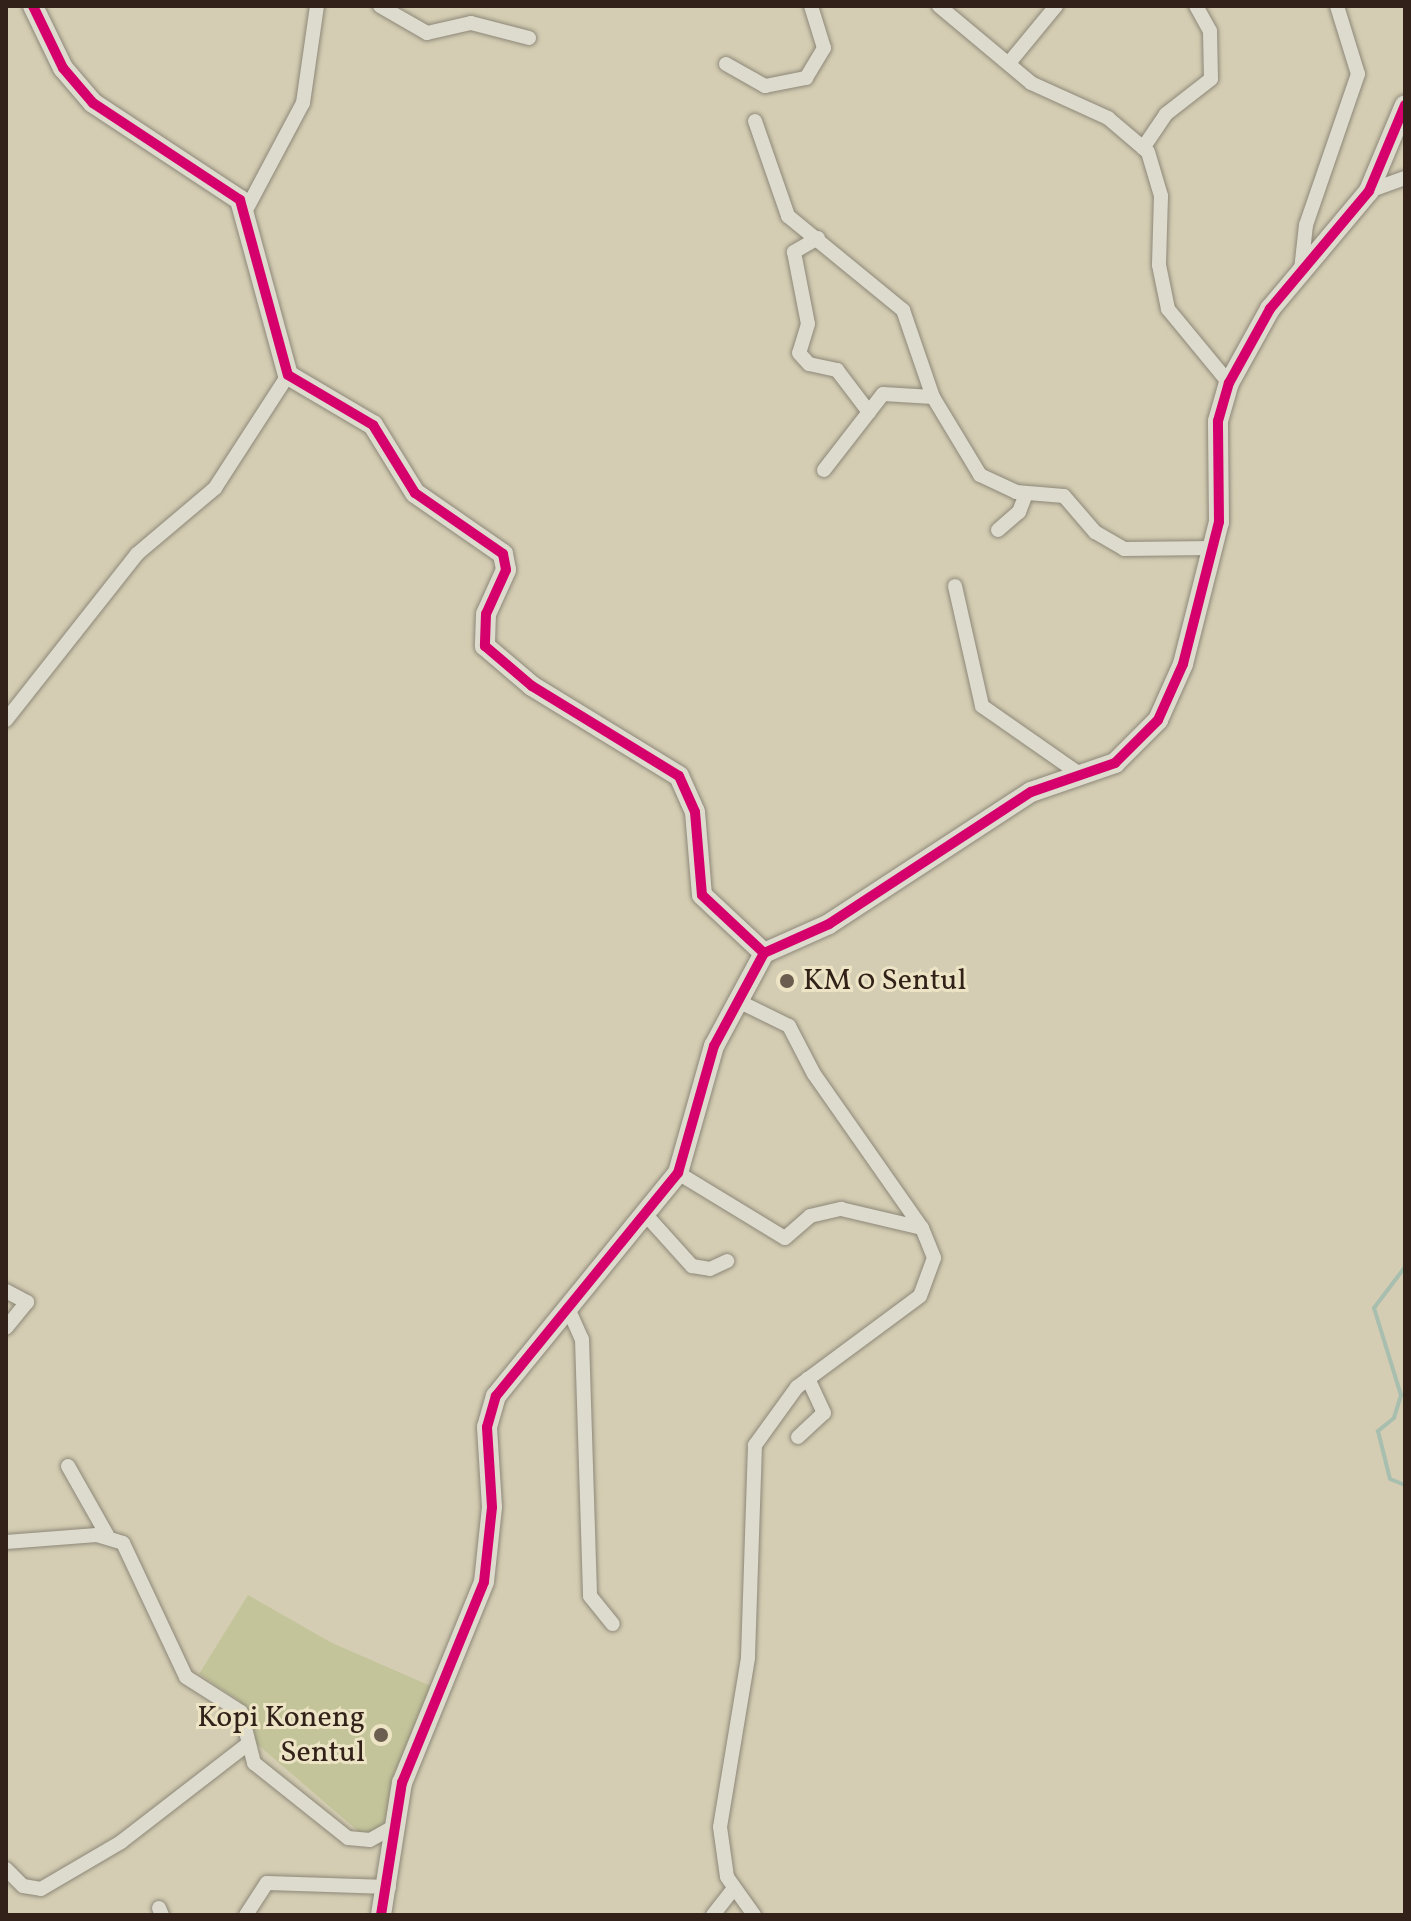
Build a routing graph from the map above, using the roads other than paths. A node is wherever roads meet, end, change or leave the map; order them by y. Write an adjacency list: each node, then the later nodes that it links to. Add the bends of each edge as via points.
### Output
1 (33, 6): 17 (street, via 63,68 93,103 232,193)
2 (317, 6): 17 (street, via 303,103)
3 (380, 6): 9 (street, via 427,33 471,23)
4 (811, 6): 11 (street, via 824,48 806,78 765,86)
5 (939, 6): 10 (street)
6 (1056, 6): 10 (street)
7 (1196, 6): 14 (street, via 1210,31 1211,79 1166,114)
8 (1337, 6): 19 (street, via 1358,74 1306,225)
9 (529, 38)
10 (1009, 63): 14 (street, via 1044,91 1108,118)
11 (726, 64)
12 (1405, 105): 16 (street)
13 (755, 121): 18 (street, via 776,198)
14 (1143, 148): 21 (street, via 1159,183 1159,265 1168,309)
15 (1405, 178): 16 (street)
16 (1369, 191): 19 (street, via 1327,234)
17 (246, 210): 20 (street)
18 (818, 238): 22 (street, via 903,310); 23 (street, via 794,252 808,324 799,353 809,364 837,370)
19 (1299, 278): 21 (street, via 1270,309)
20 (288, 375): 29 (street, via 215,488 137,554); 31 (street, via 373,425 415,493 503,554 506,570 486,614 485,646 532,686 679,776 695,812 702,895)
21 (1229, 383): 27 (street, via 1218,421 1220,507)
22 (933, 397): 23 (street, via 888,391); 25 (street, via 980,475)
23 (869, 412): 24 (street)
24 (824, 470)
25 (1026, 494): 26 (street, via 1019,512); 27 (street, via 1064,496 1095,532 1124,549)
26 (998, 530)
27 (1213, 548): 30 (street, via 1173,695 1127,755)
28 (955, 586): 30 (street, via 982,706)
29 (6, 720)
30 (1081, 775): 31 (street, via 1015,801 829,924)
31 (764, 953): 32 (street)
32 (736, 1000): 33 (street, via 714,1046); 35 (street, via 789,1026 814,1074)
33 (678, 1173): 34 (street); 35 (street, via 785,1238 810,1216 841,1209)
34 (646, 1215): 36 (street, via 692,1266); 38 (street)
35 (922, 1228): 40 (street, via 934,1258 928,1288)
36 (727, 1261)
37 (6, 1291): 39 (street, via 27,1302)
38 (567, 1306): 45 (street, via 582,1339 590,1596); 47 (street, via 489,1411 492,1527 484,1582 410,1756)
39 (6, 1328)
40 (808, 1378): 41 (street, via 824,1413); 50 (street, via 767,1422 751,1461 748,1658 720,1827)
41 (798, 1437)
42 (68, 1466): 43 (street)
43 (107, 1535): 44 (street); 46 (street, via 127,1549 186,1677 241,1712)
44 (6, 1542)
45 (613, 1624)
46 (245, 1746): 47 (street, via 263,1771 348,1838 370,1840); 48 (street, via 121,1842 41,1889 23,1886)
47 (395, 1826): 49 (street)
48 (6, 1869)
49 (389, 1887): 51 (street, via 267,1883); 52 (street)
50 (733, 1889): 53 (street); 54 (street)
51 (246, 1915)
52 (381, 1915)
53 (713, 1915)
54 (754, 1915)

